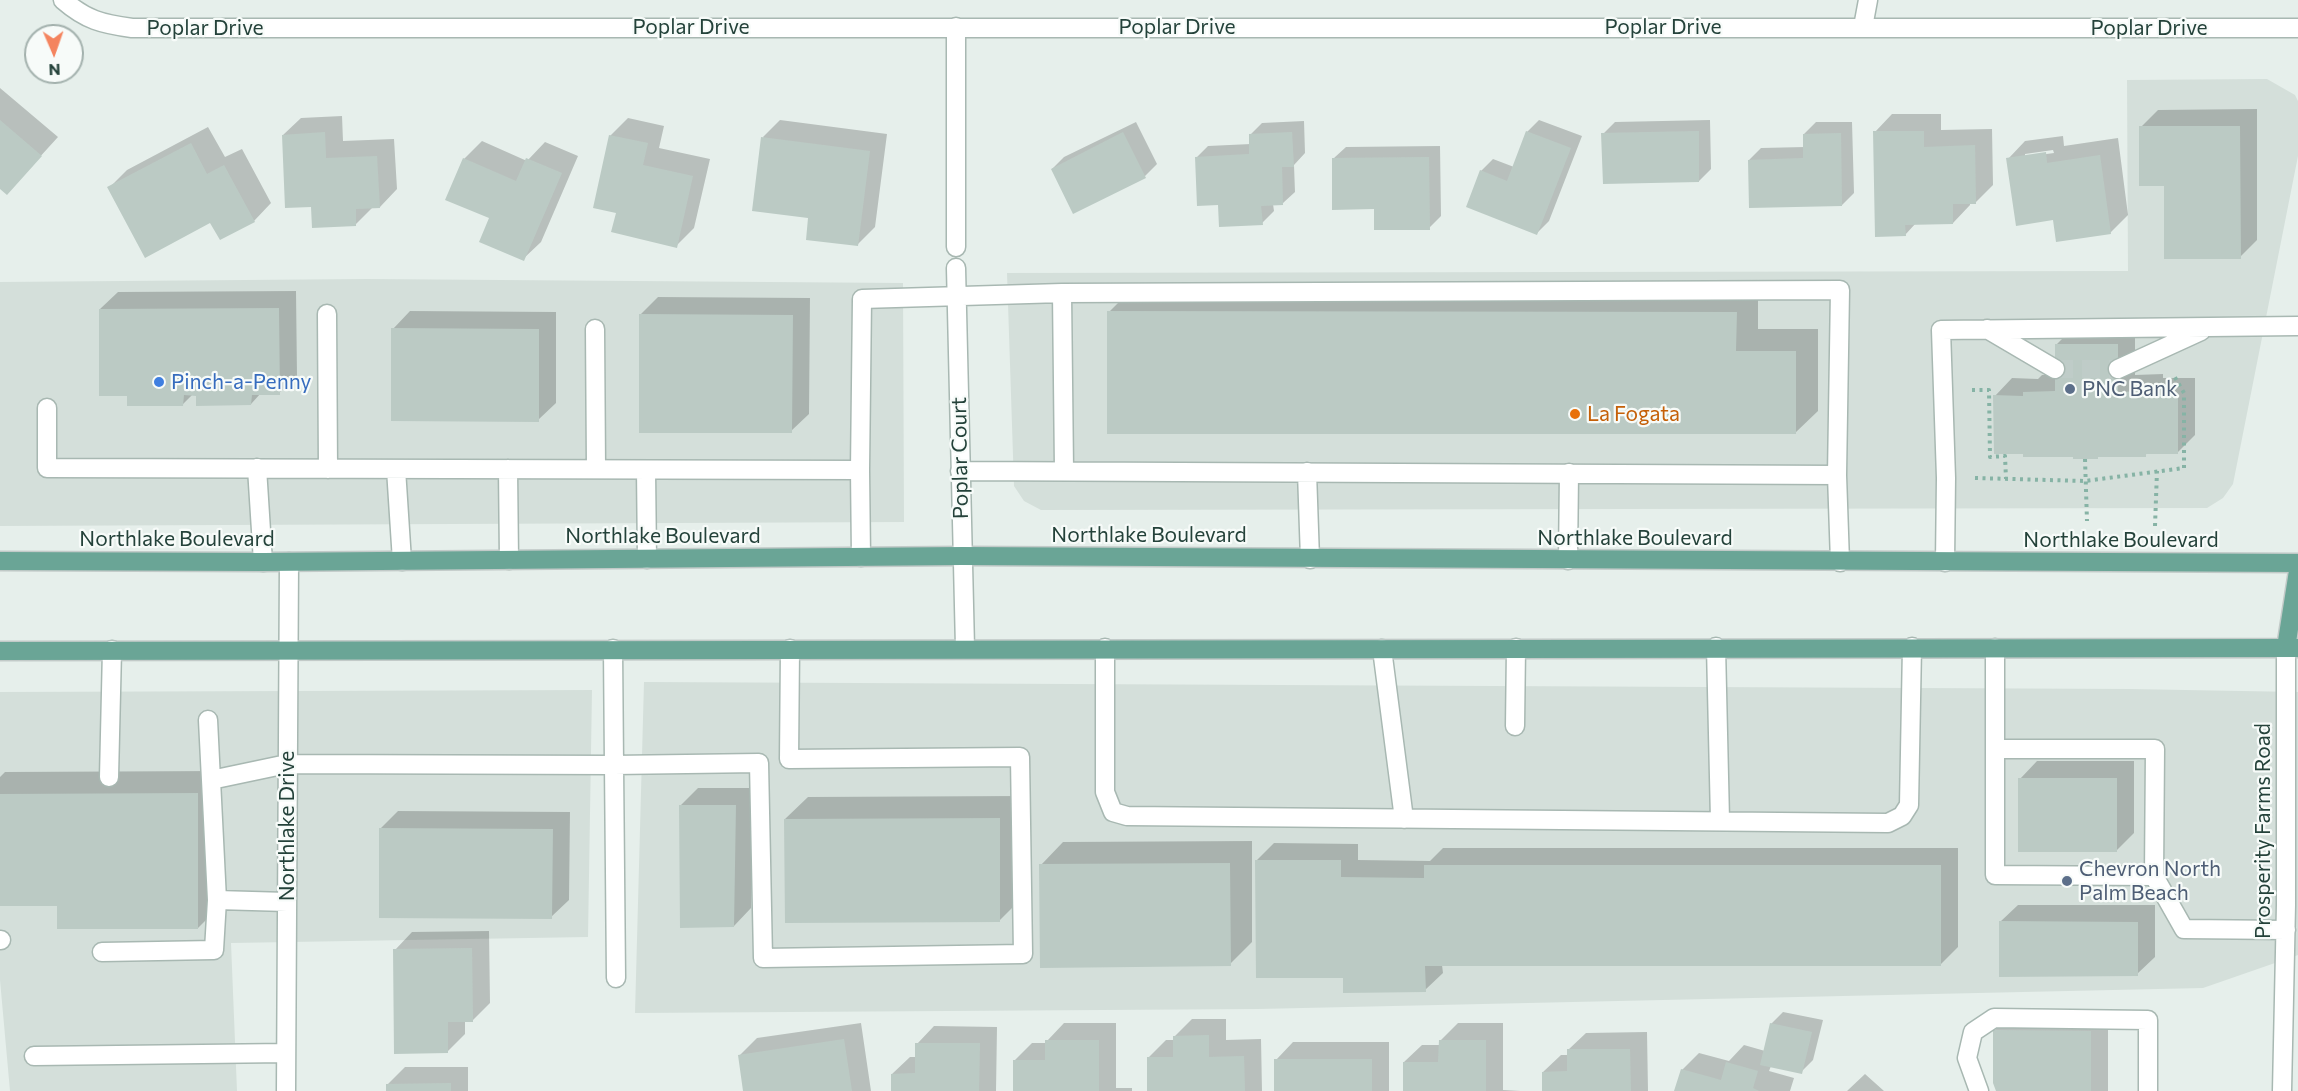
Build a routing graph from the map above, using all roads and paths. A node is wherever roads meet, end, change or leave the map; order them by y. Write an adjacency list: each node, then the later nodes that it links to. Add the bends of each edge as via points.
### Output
1 (63, 0): 3 (street, Poplar Drive, via 80,15 132,28)
2 (1868, 0): 4 (street)
3 (956, 27): 4 (street, Poplar Drive); 6 (street)
4 (1863, 27): 5 (street, Poplar Drive)
5 (2298, 28)
6 (956, 247)
7 (956, 267): 9 (street, Poplar Court)
8 (1062, 293): 9 (street); 28 (street); 33 (street, via 1840,290)
9 (956, 295): 27 (street, via 862,299); 29 (street, Poplar Court)
10 (327, 314): 23 (street)
11 (2298, 326): 12 (street)
12 (2208, 327): 14 (street); 15 (street)
13 (595, 329): 22 (street)
14 (1987, 329): 16 (street); 18 (street, via 1941,330)
15 (2159, 350): 17 (street); 30 (path, via 2184,393 2184,468)
16 (2055, 369)
17 (2118, 369)
18 (1943, 390): 34 (street); 35 (path, via 1989,390 1990,457 2005,456)
19 (47, 408): 21 (street, via 47,468)
20 (2085, 459): 36 (path)
21 (257, 468): 23 (street); 48 (street)
22 (596, 468): 25 (street); 26 (street)
23 (328, 469): 24 (street)
24 (396, 469): 25 (street); 47 (street)
25 (508, 469): 43 (street)
26 (646, 470): 27 (street); 41 (street)
27 (860, 470): 40 (street)
28 (1064, 470): 29 (street); 31 (street)
29 (960, 471): 39 (street, Poplar Court)
30 (2157, 471): 36 (path); 38 (path)
31 (1307, 472): 32 (street); 42 (street)
32 (1569, 473): 33 (street); 44 (street)
33 (1837, 475): 49 (street)
34 (1946, 478): 35 (path); 50 (street)
35 (2006, 479): 36 (path)
36 (2085, 481): 37 (path)
37 (2087, 521)
38 (2155, 526)
39 (962, 556): 40 (main road, Northlake Boulevard); 42 (main road, Northlake Boulevard); 55 (street, Poplar Court)
40 (861, 557): 41 (main road, Northlake Boulevard)
41 (647, 559): 43 (main road, Northlake Boulevard)
42 (1310, 559): 44 (main road, Northlake Boulevard)
43 (509, 560): 47 (main road, Northlake Boulevard)
44 (1568, 560): 49 (main road, Northlake Boulevard)
45 (0, 561): 48 (main road, Northlake Boulevard)
46 (289, 561): 47 (main road, Northlake Boulevard); 48 (main road, Northlake Boulevard); 64 (street, Northlake Drive)
47 (402, 561)
48 (262, 562)
49 (1840, 562): 50 (main road, Northlake Boulevard)
50 (1945, 562): 51 (main road, Northlake Boulevard)
51 (2298, 563)
52 (2298, 571): 59 (main road, Prosperity Farms Road)
53 (1716, 647): 54 (main road); 57 (main road); 76 (street)
54 (1911, 647): 58 (main road); 76 (street, via 1909,805 1902,816 1888,823)
55 (965, 648): 56 (main road); 61 (main road)
56 (1105, 648): 62 (main road); 75 (street, via 1105,792 1113,812 1127,816)
57 (1516, 648): 62 (main road); 67 (street)
58 (1995, 648): 59 (main road); 68 (street)
59 (2292, 648): 80 (street, Prosperity Farms Road)
60 (613, 649): 61 (main road); 64 (main road); 72 (street)
61 (790, 649): 69 (street)
62 (1382, 649): 75 (street)
63 (112, 650): 64 (main road); 65 (main road); 73 (street)
64 (287, 650): 71 (street, Northlake Drive)
65 (0, 651)
66 (208, 720): 74 (street)
67 (1515, 726)
68 (1995, 749): 77 (street, via 1995,875); 77 (street, via 2155,749)
69 (789, 759): 70 (street); 70 (street, via 1020,758 1023,954 763,958)
70 (759, 763): 72 (street)
71 (287, 764): 72 (street); 74 (street); 79 (street, Northlake Drive)
72 (614, 765): 83 (street)
73 (109, 777)
74 (211, 780): 78 (street)
75 (1404, 819): 76 (street)
76 (1720, 820)
77 (2154, 876): 81 (street, via 2184,930)
78 (217, 900): 79 (street); 82 (street, via 214,950)
79 (287, 902): 84 (street, Northlake Drive)
80 (2292, 905): 81 (street, Prosperity Farms Road)
81 (2286, 930): 89 (street, Prosperity Farms Road)
82 (102, 952)
83 (616, 978)
84 (286, 1053): 85 (street); 86 (street, Northlake Drive)
85 (34, 1056)
86 (286, 1091)
87 (1979, 1091): 88 (street, via 1967,1058 1973,1032 1994,1018 2148,1020)
88 (2148, 1091)
89 (2282, 1091)

